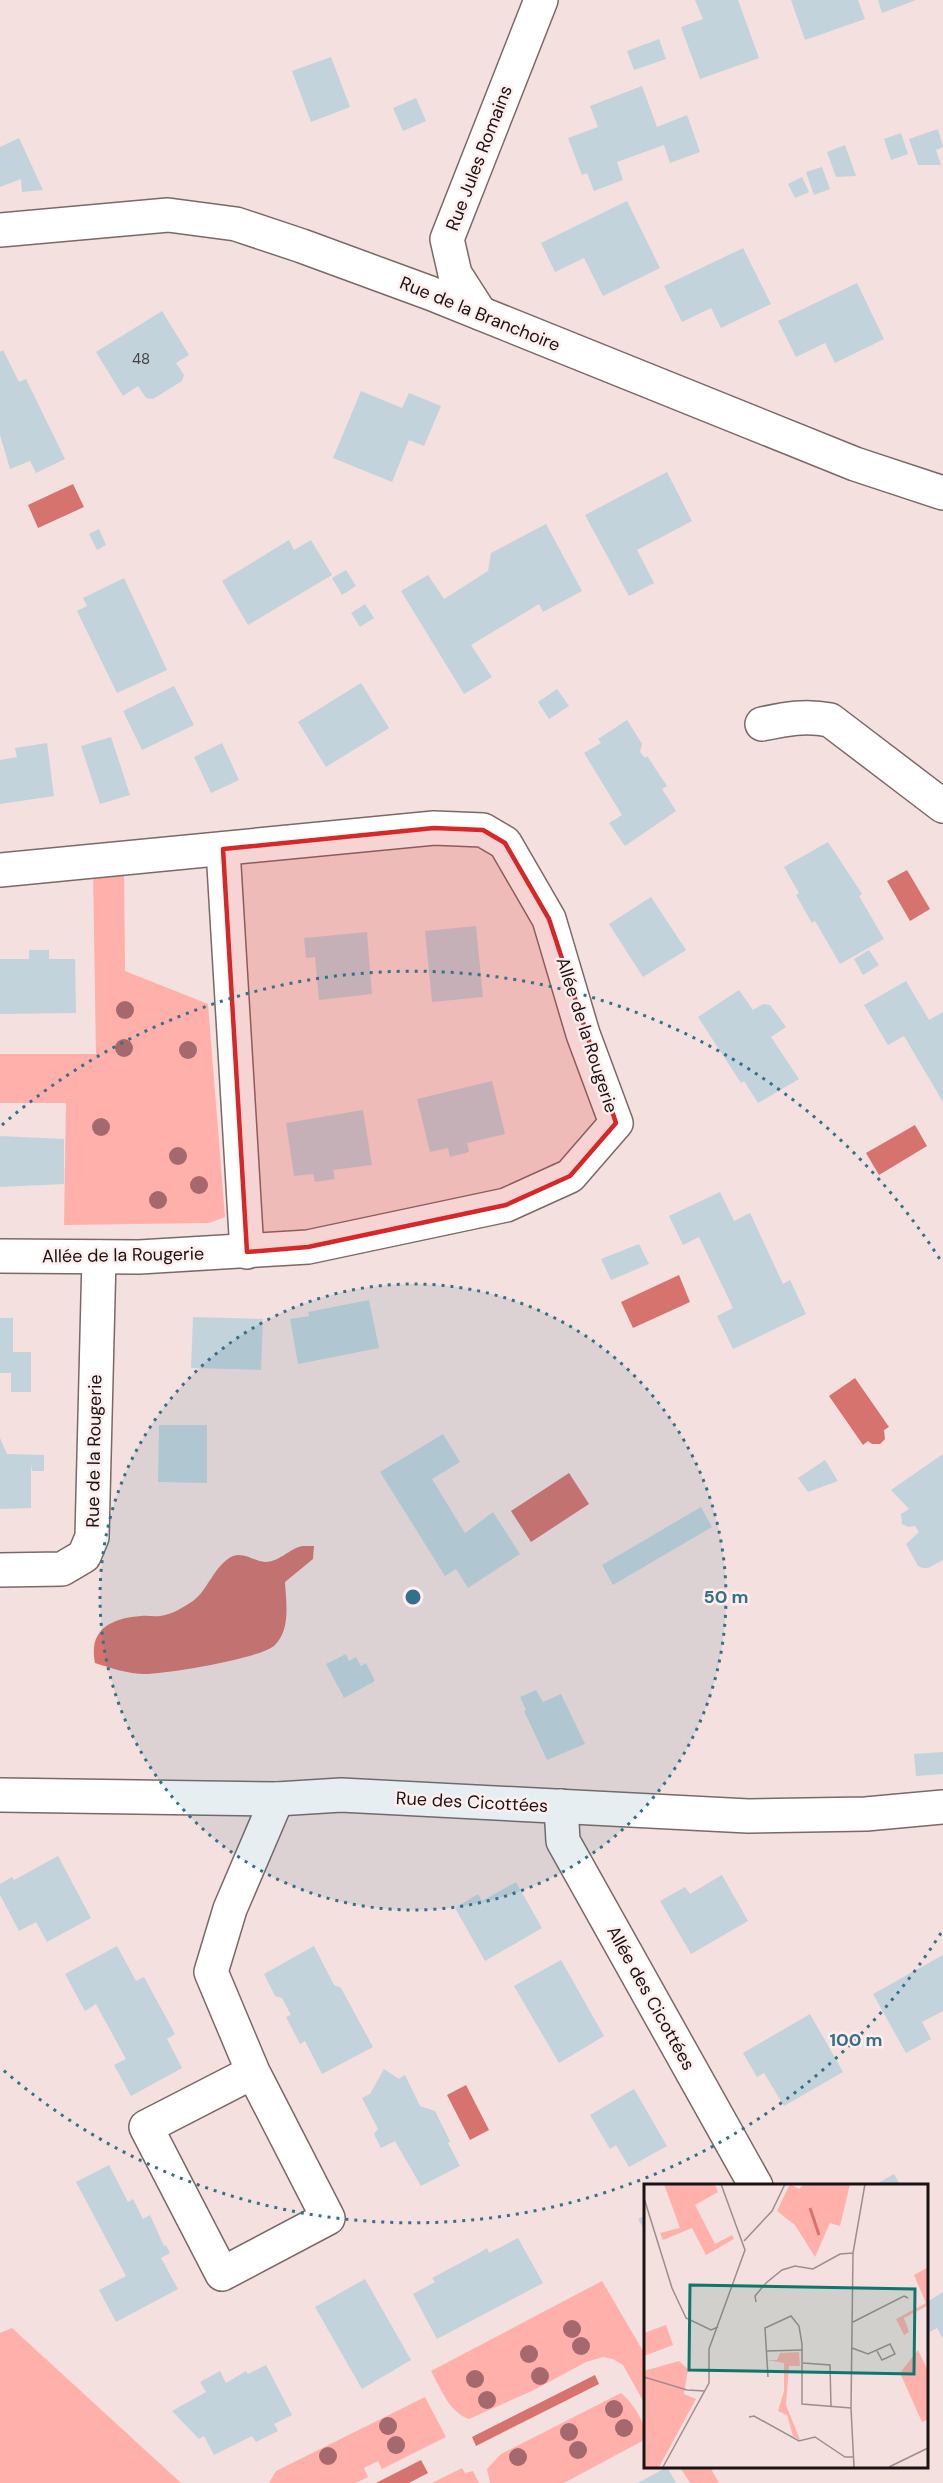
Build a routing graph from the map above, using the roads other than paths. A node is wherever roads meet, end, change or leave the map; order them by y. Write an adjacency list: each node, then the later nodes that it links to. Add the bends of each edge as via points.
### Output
1 (541, 0): 3 (street, Rue Jules Romains, via 447,239 455,274)
2 (0, 230): 3 (street, Rue de la Branchoire, via 168,215 236,224)
3 (480, 313): 4 (street, Rue de la Branchoire, via 855,464)
4 (943, 493)
5 (762, 724): 6 (street, via 796,717 830,720)
6 (943, 806)
7 (223, 849): 8 (street, Allée de la Rougerie); 9 (street); 9 (street, Allée de la Rougerie, via 434,828 483,830 505,843 549,919 583,1034 616,1124 570,1176 506,1205 308,1247)
8 (0, 870)
9 (247, 1252): 11 (street, Allée de la Rougerie)
10 (0, 1257): 11 (street, Allée de la Rougerie)
11 (99, 1257): 12 (street, Rue de la Rougerie, via 92,1537 84,1556 62,1569)
12 (0, 1570)
13 (0, 1795): 14 (street, Rue des Cicottées)
14 (277, 1799): 15 (street, Rue des Cicottées, via 341,1795); 17 (street, via 230,1909 211,1972)
15 (561, 1806): 16 (street, Rue des Cicottées, via 748,1816 866,1814); 18 (street, Allée des Cicottées, via 563,1841)
16 (943, 1807)
17 (253, 2072): 17 (street, via 328,2218 222,2274 146,2127)
18 (755, 2184)

